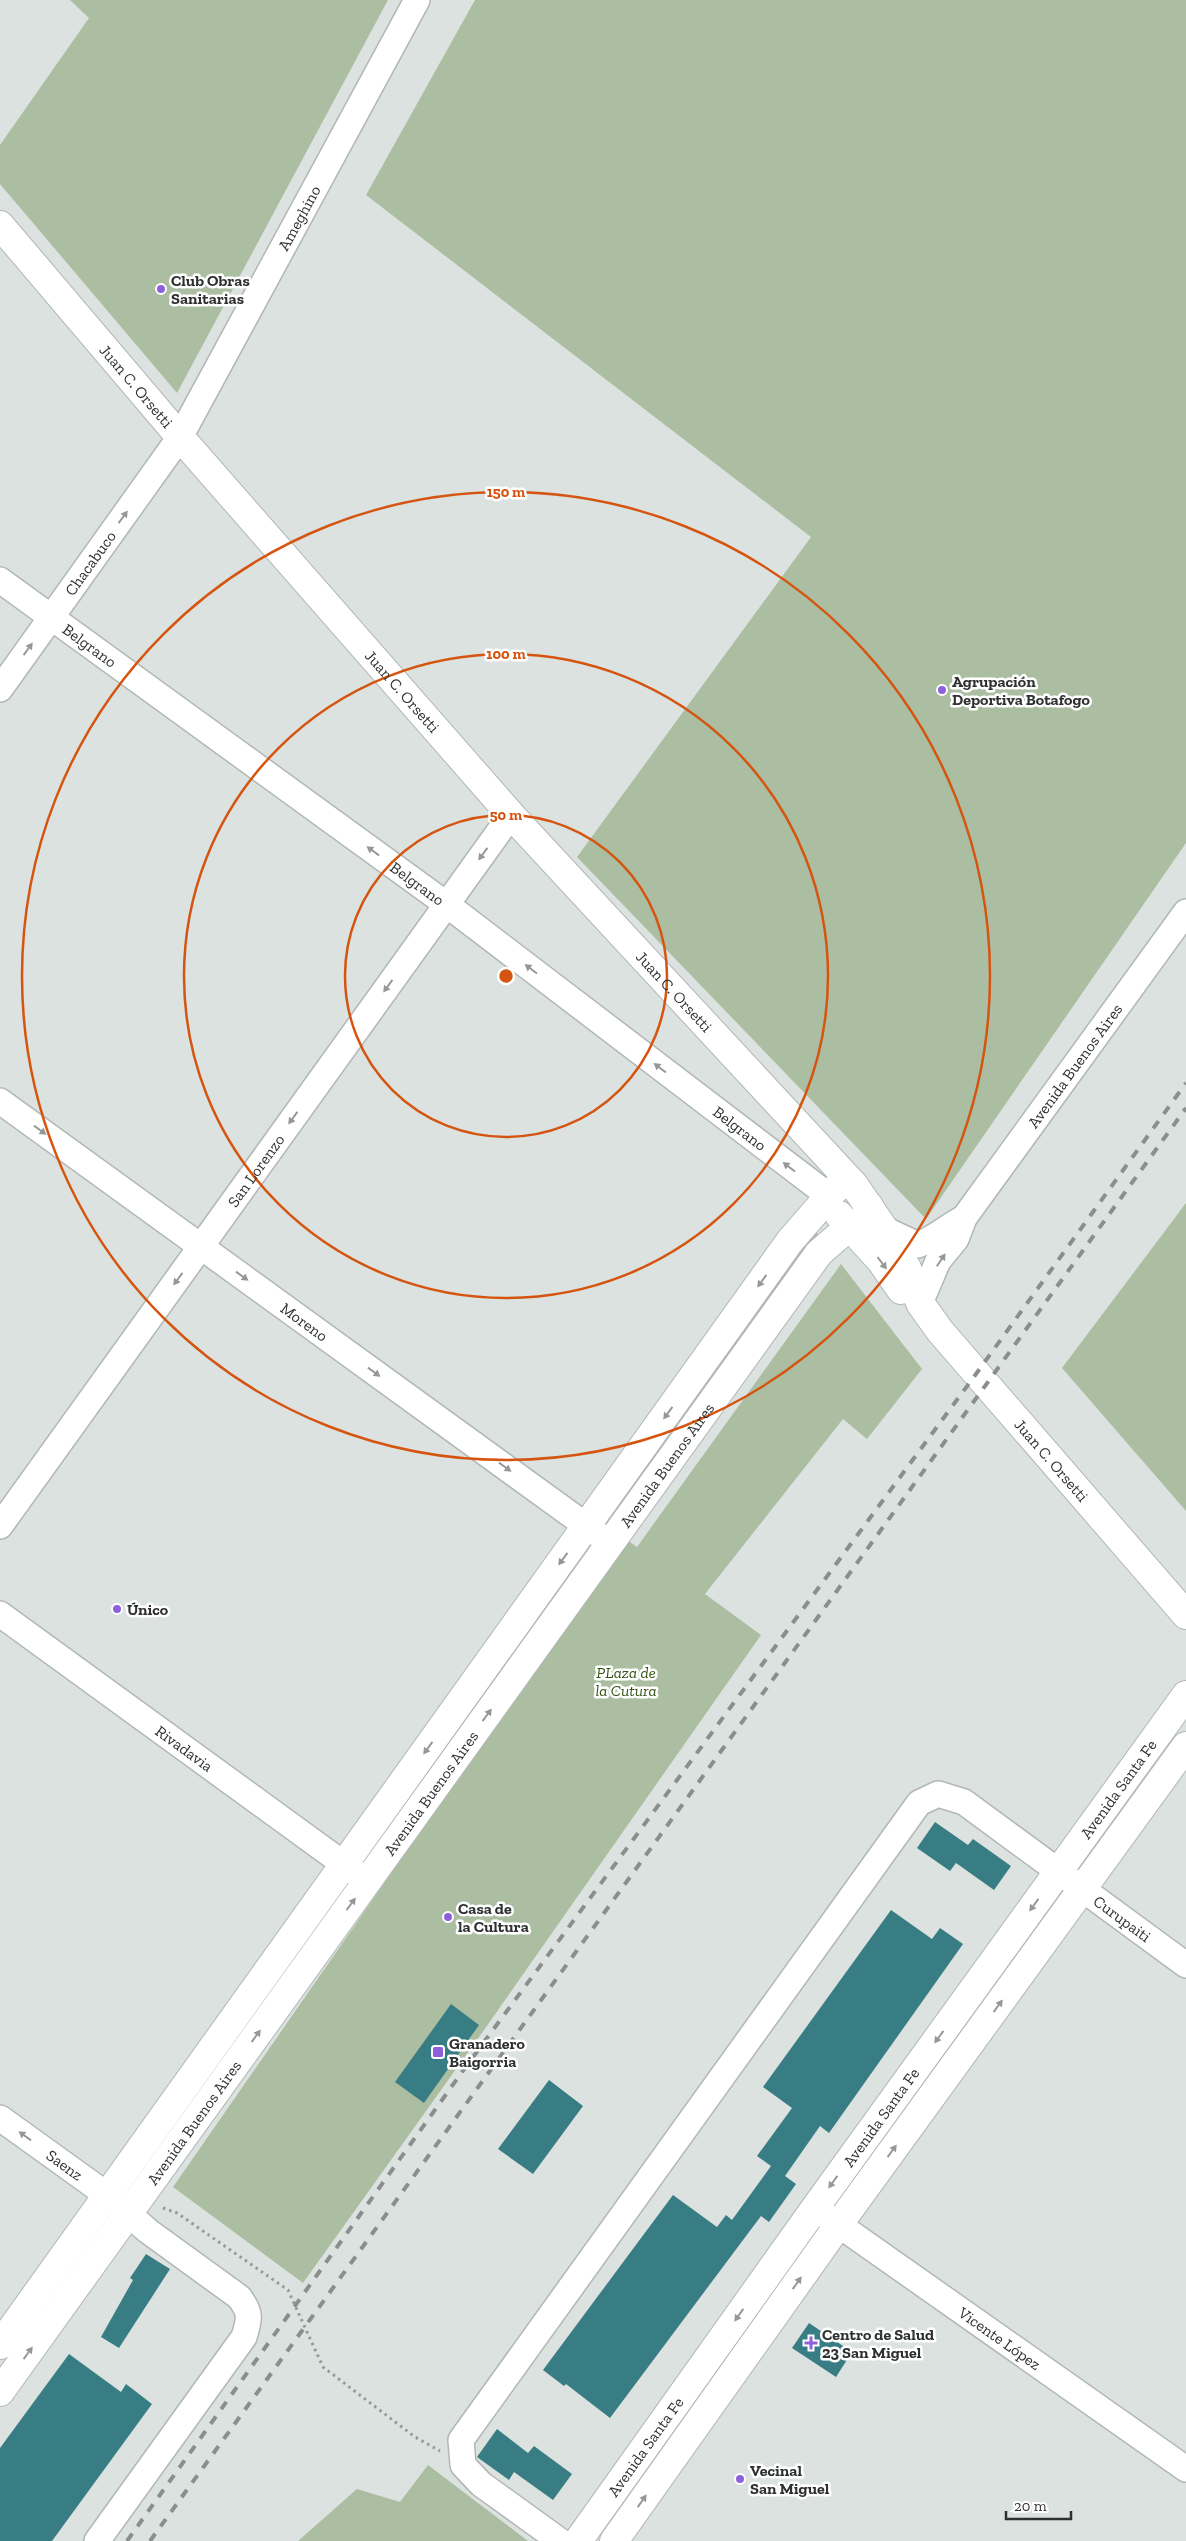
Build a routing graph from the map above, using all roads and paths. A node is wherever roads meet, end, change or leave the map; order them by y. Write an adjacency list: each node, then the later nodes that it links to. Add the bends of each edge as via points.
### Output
1 (418, 0): 3 (street, Ameghino)
2 (0, 226): 3 (main road, Juan C. Orsetti)
3 (180, 437): 5 (street, Chacabuco, one-way to 3); 7 (main road, Juan C. Orsetti)
4 (0, 580): 5 (street, Belgrano)
5 (51, 617): 6 (street, Chacabuco, one-way to 5); 8 (street, Belgrano, one-way to 5)
6 (0, 688)
7 (511, 815): 8 (street, San Lorenzo, one-way to 8); 11 (main road, Juan C. Orsetti)
8 (446, 904): 12 (street, Belgrano, one-way to 8); 17 (street, San Lorenzo, one-way to 17)
9 (1186, 912): 14 (street, Avenida Buenos Aires)
10 (0, 1101): 17 (street, Moreno, one-way to 17)
11 (817, 1148): 12 (main road, Juan C. Orsetti, via 826,1172); 13 (main road, Juan C. Orsetti)
12 (829, 1196): 13 (main road, Avenida Buenos Aires, via 846,1184); 15 (main road, Juan C. Orsetti); 20 (main road, Avenida Buenos Aires, one-way to 20, via 790,1241)
13 (862, 1196): 15 (main road, Avenida Buenos Aires, via 867,1218); 16 (main road, Juan C. Orsetti)
14 (964, 1218): 16 (street, Avenida Buenos Aires, via 918,1245); 18 (street, Avenida Buenos Aires, one-way to 14, via 938,1262 956,1239)
15 (850, 1227): 18 (main road, Juan C. Orsetti, one-way to 18, via 902,1292); 21 (main road, Avenida Buenos Aires, via 819,1253)
16 (884, 1229): 18 (main road, Juan C. Orsetti, via 907,1268)
17 (201, 1246): 19 (street, San Lorenzo, one-way to 19); 20 (street, Moreno, one-way to 20)
18 (920, 1303): 23 (main road, Juan C. Orsetti, via 985,1386)
19 (0, 1526)
20 (586, 1526): 21 (street, Moreno); 26 (main road, Avenida Buenos Aires, one-way to 26)
21 (610, 1543): 28 (main road, Avenida Buenos Aires, one-way to 21)
22 (0, 1614): 26 (street, Rivadavia)
23 (1186, 1615)
24 (1186, 1696): 27 (main road, Avenida Santa Fe)
25 (1186, 1746): 29 (main road, Avenida Santa Fe)
26 (344, 1864): 28 (street, Rivadavia); 32 (main road, Avenida Buenos Aires)
27 (1058, 1872): 29 (street, Curupaiti); 34 (main road, Avenida Santa Fe, one-way to 34); 38 (street, Curupaiti, via 964,1802 938,1794 919,1803 461,2440)
28 (367, 1881): 33 (main road, Avenida Buenos Aires, one-way to 28)
29 (1082, 1890): 30 (street, Curupaiti); 35 (main road, Avenida Santa Fe, one-way to 29)
30 (1186, 1965)
31 (0, 2118): 32 (street, Saenz, one-way to 31)
32 (108, 2195): 33 (street, Saenz); 36 (main road, Avenida Buenos Aires)
33 (133, 2206): 37 (main road, Avenida Buenos Aires, one-way to 33); 38 (path, via 177,2213 288,2290 324,2367 415,2436); 40 (street, Saenz, via 148,2232 239,2297 250,2320 244,2337)
34 (815, 2208): 35 (street, Vicente López); 42 (main road, Avenida Santa Fe, one-way to 42)
35 (839, 2224): 39 (street, Vicente López); 43 (main road, Avenida Santa Fe, one-way to 35)
36 (0, 2345)
37 (0, 2392)
38 (463, 2465): 41 (street, via 481,2484)
39 (1186, 2469)
40 (97, 2541)
41 (560, 2541)
42 (578, 2541)
43 (614, 2541)

